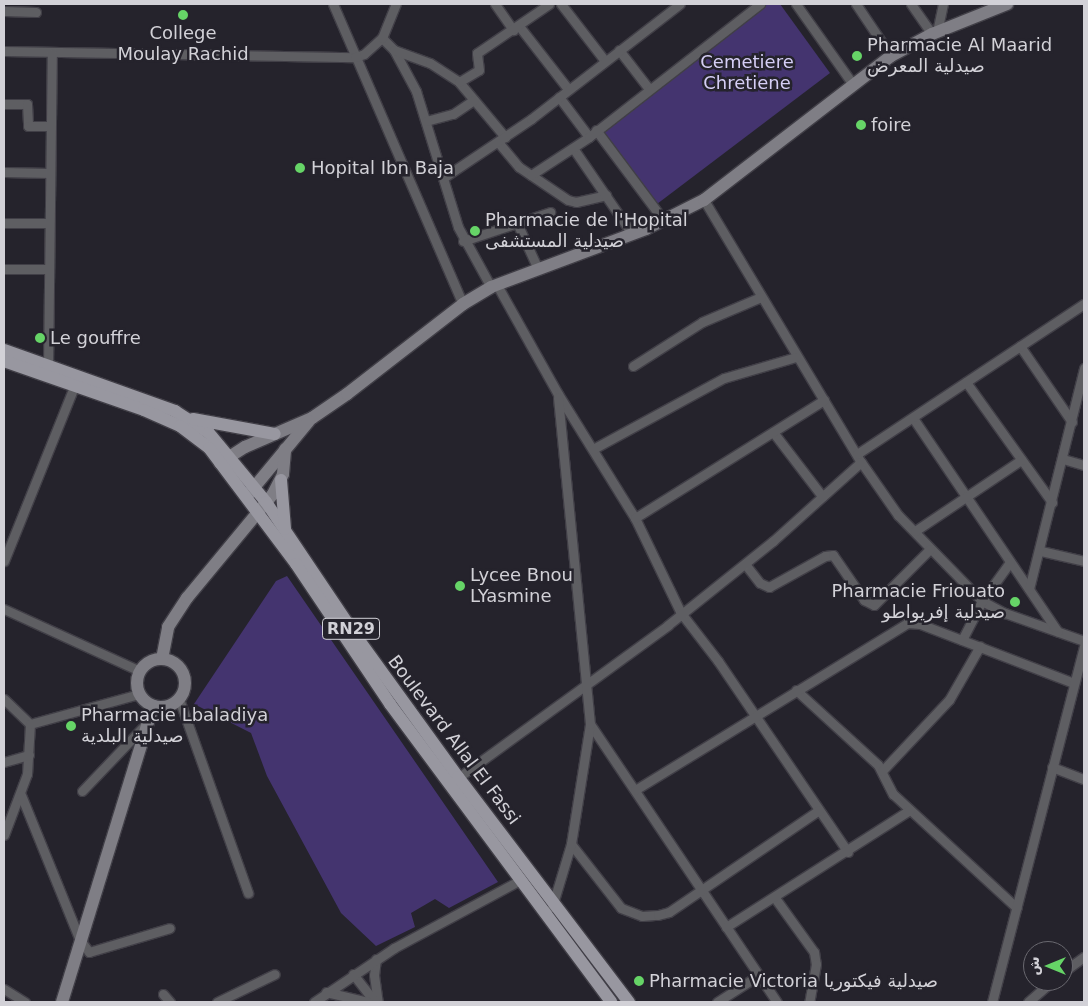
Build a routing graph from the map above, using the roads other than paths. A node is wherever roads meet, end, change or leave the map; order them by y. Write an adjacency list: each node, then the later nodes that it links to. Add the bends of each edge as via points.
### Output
1 (333, 4): 23 (street)
2 (396, 4): 17 (street)
3 (495, 4): 15 (street)
4 (548, 4): 15 (street)
5 (561, 4): 24 (street)
6 (760, 4): 27 (street)
7 (796, 4): 26 (street)
8 (856, 4): 22 (street)
9 (911, 4): 16 (street)
10 (944, 4): 16 (street)
11 (1007, 4): 16 (street)
12 (673, 6): 19 (street)
13 (4, 11): 14 (street)
14 (36, 12)
15 (516, 28): 25 (street, via 477,53 479,70); 28 (street)
16 (935, 33): 22 (street)
17 (382, 38): 18 (street); 23 (street, via 364,54)
18 (394, 50): 25 (street, via 430,63); 32 (street, via 416,91)
19 (619, 50): 24 (street); 27 (street)
20 (4, 52): 21 (street)
21 (52, 53): 23 (street); 33 (street)
22 (891, 56): 26 (street)
23 (355, 57): 56 (street)
24 (606, 60): 28 (street)
25 (459, 82): 30 (street)
26 (852, 83): 42 (street)
27 (648, 88): 34 (street)
28 (568, 89): 29 (street)
29 (559, 97): 34 (street); 35 (street)
30 (474, 100): 32 (street, via 452,114); 35 (street)
31 (4, 104): 33 (street, via 26,104 30,127)
32 (426, 121): 40 (street)
33 (50, 126): 38 (street)
34 (592, 134): 36 (street); 44 (street)
35 (502, 140): 39 (street, via 515,164); 40 (street)
36 (573, 148): 39 (street); 41 (street)
37 (4, 172): 38 (street)
38 (49, 173): 45 (street)
39 (531, 175): 41 (street, via 570,202)
40 (443, 178): 49 (street)
41 (606, 195): 48 (street)
42 (704, 200): 44 (street); 55 (street)
43 (550, 212): 47 (street)
44 (664, 221): 48 (street)
45 (49, 222): 46 (street); 53 (street)
46 (4, 223)
47 (517, 223): 49 (street); 52 (street)
48 (632, 234): 52 (street)
49 (463, 241): 54 (street)
50 (4, 259): 51 (street)
51 (4, 269): 53 (street)
52 (538, 269): 54 (street)
53 (48, 270): 62 (street)
54 (494, 286): 56 (street); 66 (street)
55 (761, 297): 59 (street); 61 (street, via 702,322)
56 (463, 304): 69 (street)
57 (1084, 304): 58 (street)
58 (1020, 346): 64 (street); 71 (street)
59 (796, 357): 67 (street); 75 (street, via 724,378)
60 (5, 361): 62 (main road, Boulevard Allal El Fassi / RN29); 65 (main road, Boulevard Allal El Fassi / RN29)
61 (633, 366)
62 (48, 368): 68 (main road, Boulevard Allal El Fassi / RN29)
63 (1084, 370): 71 (street)
64 (966, 382): 70 (street); 79 (street)
65 (74, 387): 77 (main road, Boulevard Allal El Fassi / RN29, via 144,410 180,426); 92 (street)
66 (558, 394): 75 (street); 108 (street)
67 (824, 400): 72 (street); 76 (street)
68 (188, 418): 73 (main road); 77 (main road, Boulevard Allal El Fassi / RN29, via 209,433)
69 (312, 418): 73 (street); 74 (street)
70 (913, 418): 76 (street); 84 (street)
71 (1072, 422): 78 (street)
72 (773, 432): 83 (street); 87 (street)
73 (274, 434): 77 (street)
74 (285, 449): 81 (street); 82 (street)
75 (594, 449): 87 (street)
76 (859, 458): 83 (street); 89 (street, via 888,502)
77 (225, 459): 82 (main road, Boulevard Allal El Fassi / RN29)
78 (1063, 459): 80 (street); 85 (street)
79 (1021, 460): 84 (street); 85 (street)
80 (1084, 465)
81 (281, 480): 86 (street); 88 (main road)
82 (251, 492): 86 (main road, Boulevard Allal El Fassi / RN29)
83 (822, 496): 95 (street)
84 (965, 496): 89 (street); 94 (street)
85 (1052, 502): 91 (street)
86 (263, 507): 88 (main road, Boulevard Allal El Fassi / RN29); 105 (street, via 187,598 168,627); 123 (main road, Boulevard Allal El Fassi / RN29)
87 (634, 518): 99 (street)
88 (286, 531): 123 (main road, Boulevard Allal El Fassi / RN29)
89 (914, 531): 90 (street)
90 (930, 549): 95 (street, via 874,605 864,600 833,555 825,556 769,587 760,583); 97 (street)
91 (1041, 551): 93 (street); 96 (street)
92 (4, 561)
93 (1084, 561)
94 (1010, 562): 96 (street); 97 (street)
95 (745, 564): 99 (street)
96 (1029, 589): 100 (street)
97 (982, 601): 100 (street); 101 (street)
98 (4, 609): 106 (street)
99 (681, 613): 108 (street); 114 (street)
100 (1058, 632): 102 (street)
101 (962, 640): 104 (street); 109 (street, via 920,624 907,623)
102 (1084, 641)
103 (1084, 645): 107 (street)
104 (980, 646): 107 (street); 121 (street, via 949,700)
105 (162, 659): 106 (street, via 149,662); 112 (street, via 177,665 182,671 185,686)
106 (140, 671): 110 (street, via 136,684)
107 (1078, 680): 120 (street)
108 (586, 686): 117 (street); 123 (street)
109 (796, 690): 114 (street); 121 (street)
110 (139, 694): 113 (street); 116 (street)
111 (4, 699): 116 (street)
112 (180, 699): 113 (street, via 167,707); 134 (street)
113 (153, 706): 115 (street)
114 (756, 718): 124 (street); 127 (street)
115 (147, 723): 125 (street); 141 (street, via 112,847)
116 (30, 724): 118 (street)
117 (590, 724): 124 (street); 130 (street)
118 (29, 755): 119 (street); 126 (street)
119 (4, 762)
120 (1052, 768): 122 (street); 137 (street)
121 (882, 771): 128 (street, via 890,790)
122 (1084, 778)
123 (453, 781): 132 (main road, Boulevard Allal El Fassi / RN29); 136 (main road, Boulevard Allal El Fassi / RN29)
124 (634, 790): 133 (street)
125 (82, 791)
126 (21, 795): 129 (street); 141 (street)
127 (819, 810): 131 (street); 133 (street)
128 (910, 810): 131 (street); 137 (street)
129 (4, 835)
130 (571, 844): 133 (street, via 621,908 630,912 642,916 669,912); 136 (street)
131 (848, 852): 135 (street)
132 (522, 879): 138 (main road, Boulevard Allal El Fassi / RN29); 143 (street)
133 (701, 890): 139 (street)
134 (248, 893)
135 (775, 898): 139 (street); 163 (street, via 816,957 812,996)
136 (554, 901): 138 (street); 160 (main road, Boulevard Allal El Fassi / RN29)
137 (1017, 908): 164 (street)
138 (549, 917): 159 (main road, Boulevard Allal El Fassi / RN29)
139 (726, 927): 147 (street)
140 (170, 928): 141 (street, via 89,952)
141 (80, 940): 153 (street)
142 (1084, 957): 144 (street)
143 (376, 960): 146 (street); 158 (street)
144 (1073, 965)
145 (275, 974): 155 (street)
146 (354, 974): 150 (street); 158 (street)
147 (759, 975): 161 (street); 162 (street)
148 (4, 989): 152 (street)
149 (1041, 991): 165 (street)
150 (326, 992): 156 (street); 157 (street)
151 (163, 994): 154 (street)
152 (25, 1002)
153 (62, 1002)
154 (170, 1002)
155 (217, 1002)
156 (314, 1002)
157 (368, 1002)
158 (377, 1002)
159 (611, 1002)
160 (629, 1002)
161 (717, 1002)
162 (777, 1002)
163 (808, 1002)
164 (992, 1002)
165 (1028, 1002)

